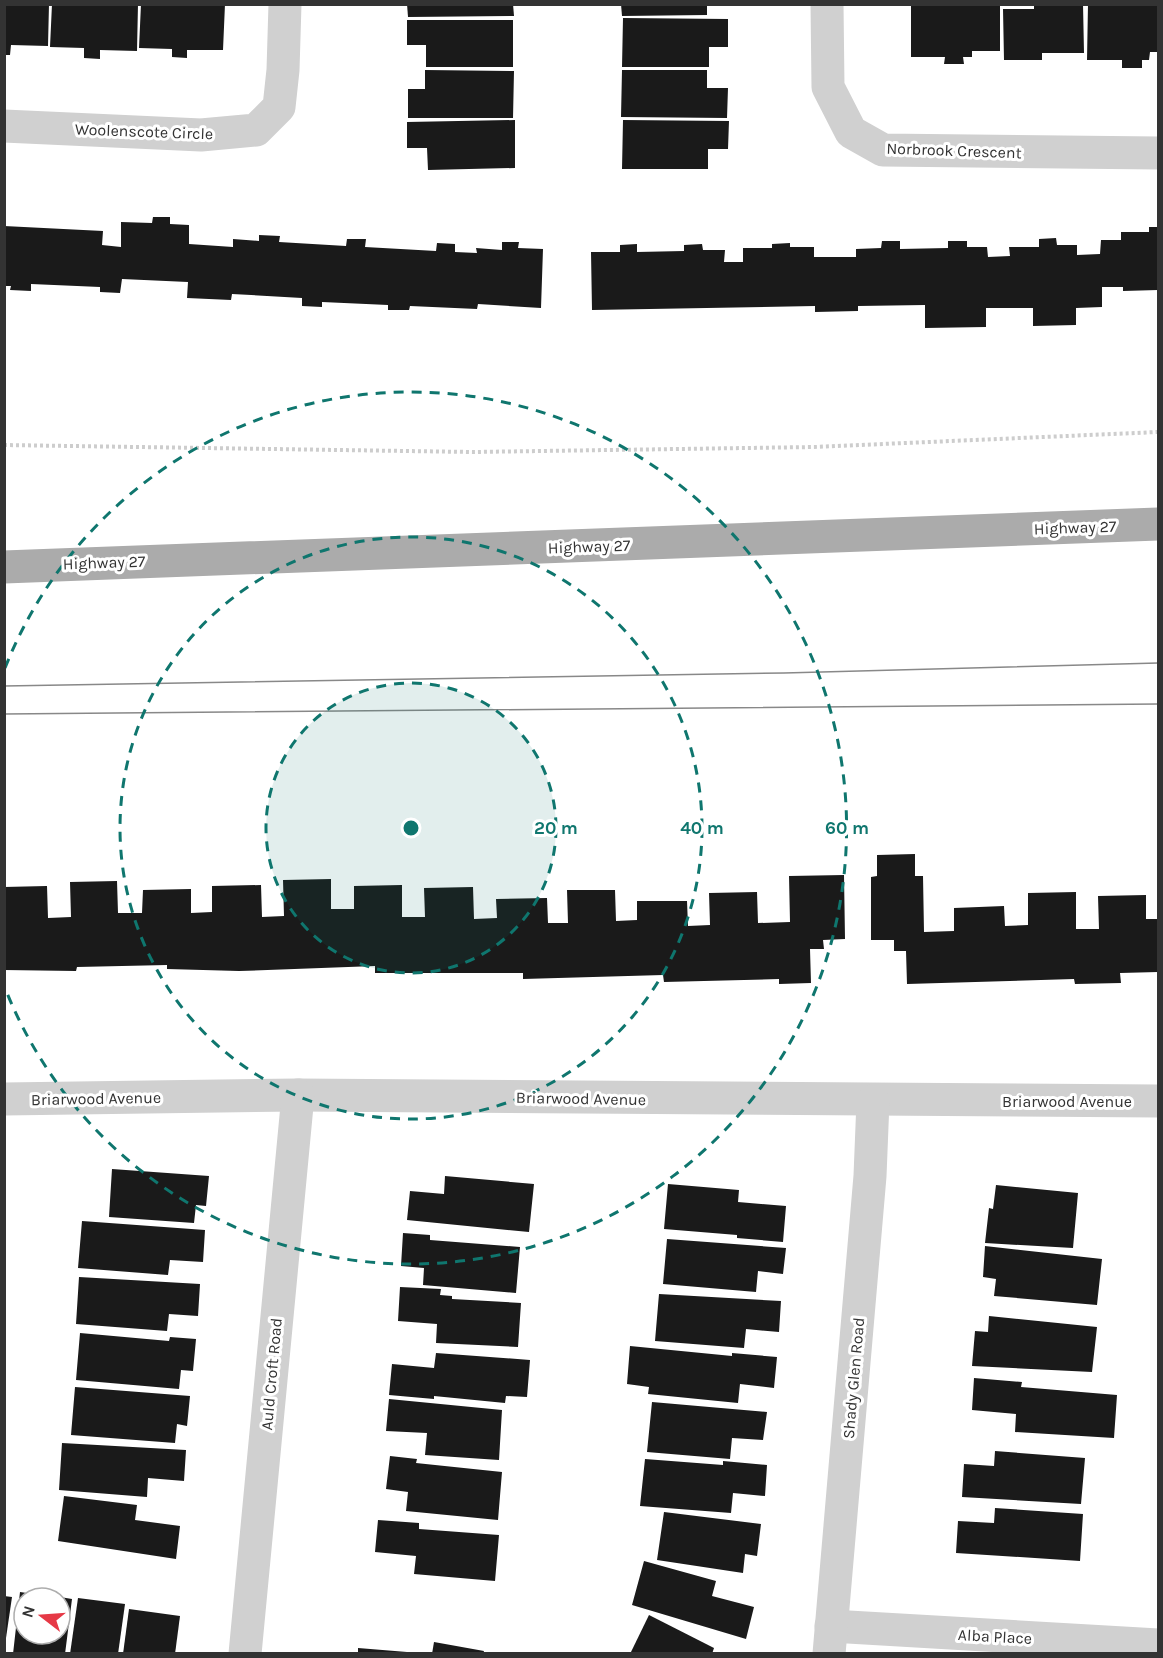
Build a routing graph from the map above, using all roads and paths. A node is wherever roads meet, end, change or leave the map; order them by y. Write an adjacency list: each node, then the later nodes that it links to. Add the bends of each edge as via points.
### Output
1 (285, 4): 3 (street, Woolenscote Circle, via 279,107 256,130 201,135)
2 (827, 4): 4 (street, Norbrook Crescent, via 828,87 851,132 883,150)
3 (4, 126)
4 (1158, 153)
5 (1158, 432): 6 (path, via 814,447 473,452)
6 (4, 445)
7 (1158, 524): 8 (main road, Highway 27)
8 (10, 565)
9 (297, 1095): 10 (street, Briarwood Avenue); 11 (street, Briarwood Avenue); 15 (street, Auld Croft Road)
10 (4, 1099)
11 (873, 1101): 12 (street, Briarwood Avenue); 13 (street, Shady Glen Road)
12 (1158, 1101)
13 (830, 1640): 14 (street, Alba Place)
14 (1158, 1645)
15 (245, 1653)

